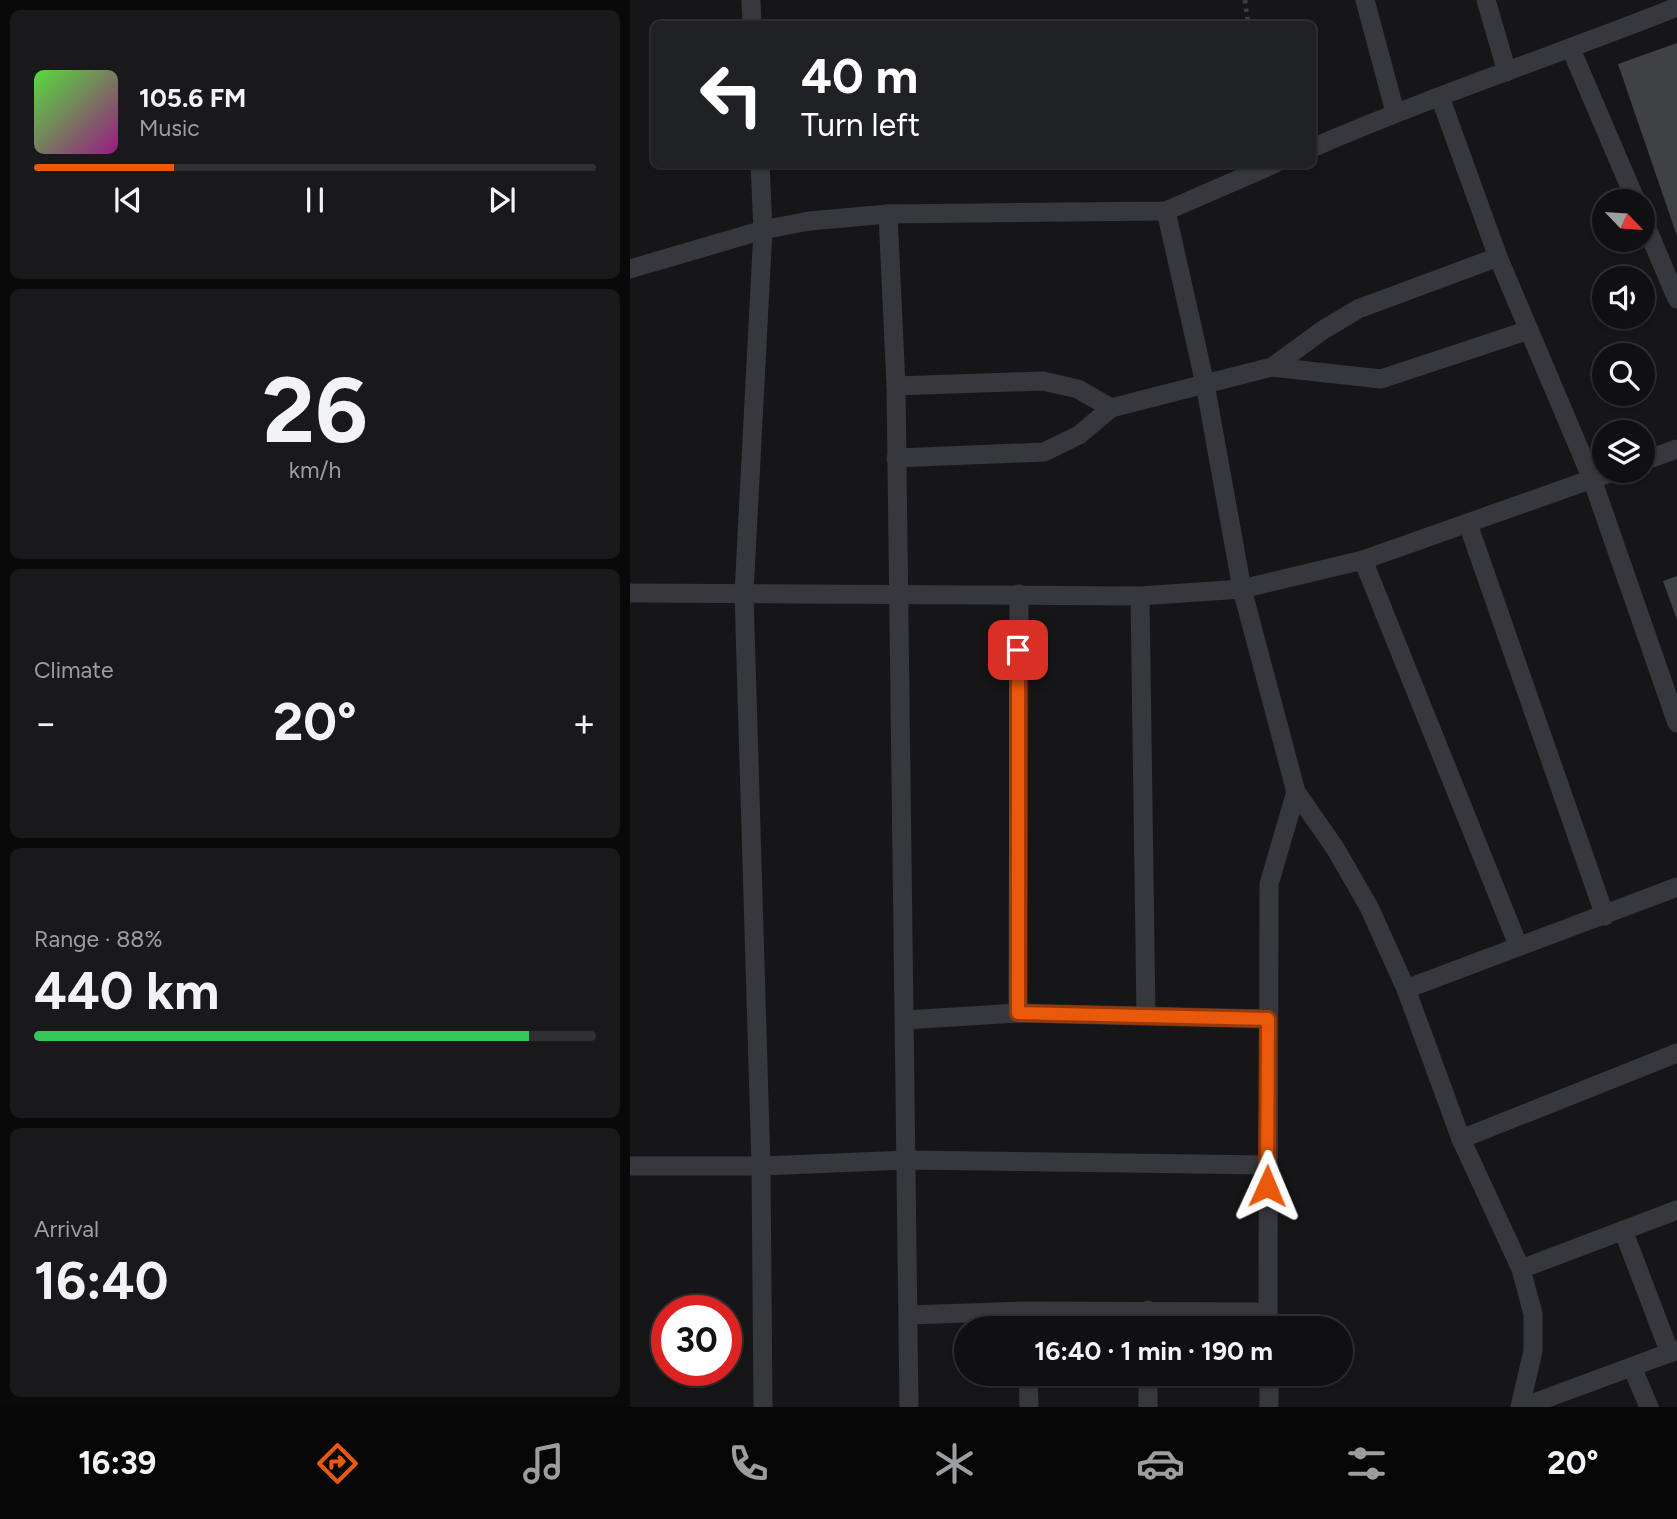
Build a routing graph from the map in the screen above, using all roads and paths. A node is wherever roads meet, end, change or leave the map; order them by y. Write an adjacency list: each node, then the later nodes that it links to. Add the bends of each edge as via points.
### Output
1 (751, 0): 6 (street)
2 (1245, 0): 7 (path)
3 (1365, 0): 11 (street)
4 (1486, 0): 9 (street)
5 (1677, 7): 8 (street)
6 (752, 21)
7 (1248, 21)
8 (1571, 49): 9 (street); 15 (street)
9 (1507, 72): 10 (street)
10 (1440, 97): 11 (street); 20 (street)
11 (1395, 112): 12 (street)
12 (1316, 146)
13 (760, 168): 18 (street)
14 (1265, 168): 16 (street)
15 (1631, 189)
16 (1166, 211): 17 (street); 25 (street)
17 (888, 214): 18 (street); 26 (street)
18 (763, 230): 21 (street); 37 (street)
19 (1656, 250): 22 (street)
20 (1498, 257): 23 (street); 24 (street, via 1358,309)
21 (630, 269)
22 (1677, 299)
23 (1528, 330): 24 (street, via 1381,379); 31 (street)
24 (1272, 368): 25 (street)
25 (1205, 384): 27 (street); 35 (street)
26 (897, 386): 27 (street, via 1043,381 1078,389); 30 (street)
27 (1111, 408): 30 (street, via 1079,435 1044,452)
28 (1677, 449): 29 (street)
29 (1655, 457)
30 (897, 458): 38 (street)
31 (1592, 479): 33 (street)
32 (1593, 483): 41 (street)
33 (1468, 524): 34 (street); 44 (street)
34 (1363, 560): 35 (street); 45 (street)
35 (1242, 589): 40 (street); 42 (street)
36 (630, 593): 37 (street)
37 (744, 593): 38 (street); 56 (street)
38 (899, 593): 39 (street); 50 (street)
39 (1018, 594): 40 (street); 47 (street)
40 (1140, 596): 48 (street)
41 (1677, 723)
42 (1296, 792): 46 (street, via 1335,848); 49 (street, via 1269,884)
43 (1677, 887): 44 (street)
44 (1605, 916): 45 (street)
45 (1518, 945): 46 (street)
46 (1406, 989): 52 (street)
47 (1018, 1013): 48 (street); 50 (street)
48 (1146, 1015): 49 (street)
49 (1268, 1019): 54 (street)
50 (905, 1020): 53 (street)
51 (1677, 1052): 52 (street)
52 (1461, 1139): 59 (street)
53 (907, 1160): 54 (street); 56 (street); 60 (street)
54 (1268, 1165): 61 (street)
55 (630, 1166): 56 (street)
56 (761, 1166): 68 (street)
57 (1677, 1210): 58 (street)
58 (1623, 1230): 59 (street); 63 (street)
59 (1521, 1269): 73 (street, via 1533,1314 1533,1351)
60 (908, 1315): 62 (street); 69 (street)
61 (1268, 1316)
62 (954, 1317)
63 (1673, 1351): 64 (street)
64 (1632, 1367): 73 (street); 74 (street)
65 (1028, 1386): 70 (street)
66 (1148, 1386): 71 (street)
67 (1269, 1386): 72 (street)
68 (763, 1407)
69 (909, 1407)
70 (1029, 1407)
71 (1147, 1407)
72 (1269, 1407)
73 (1522, 1407)
74 (1649, 1407)

